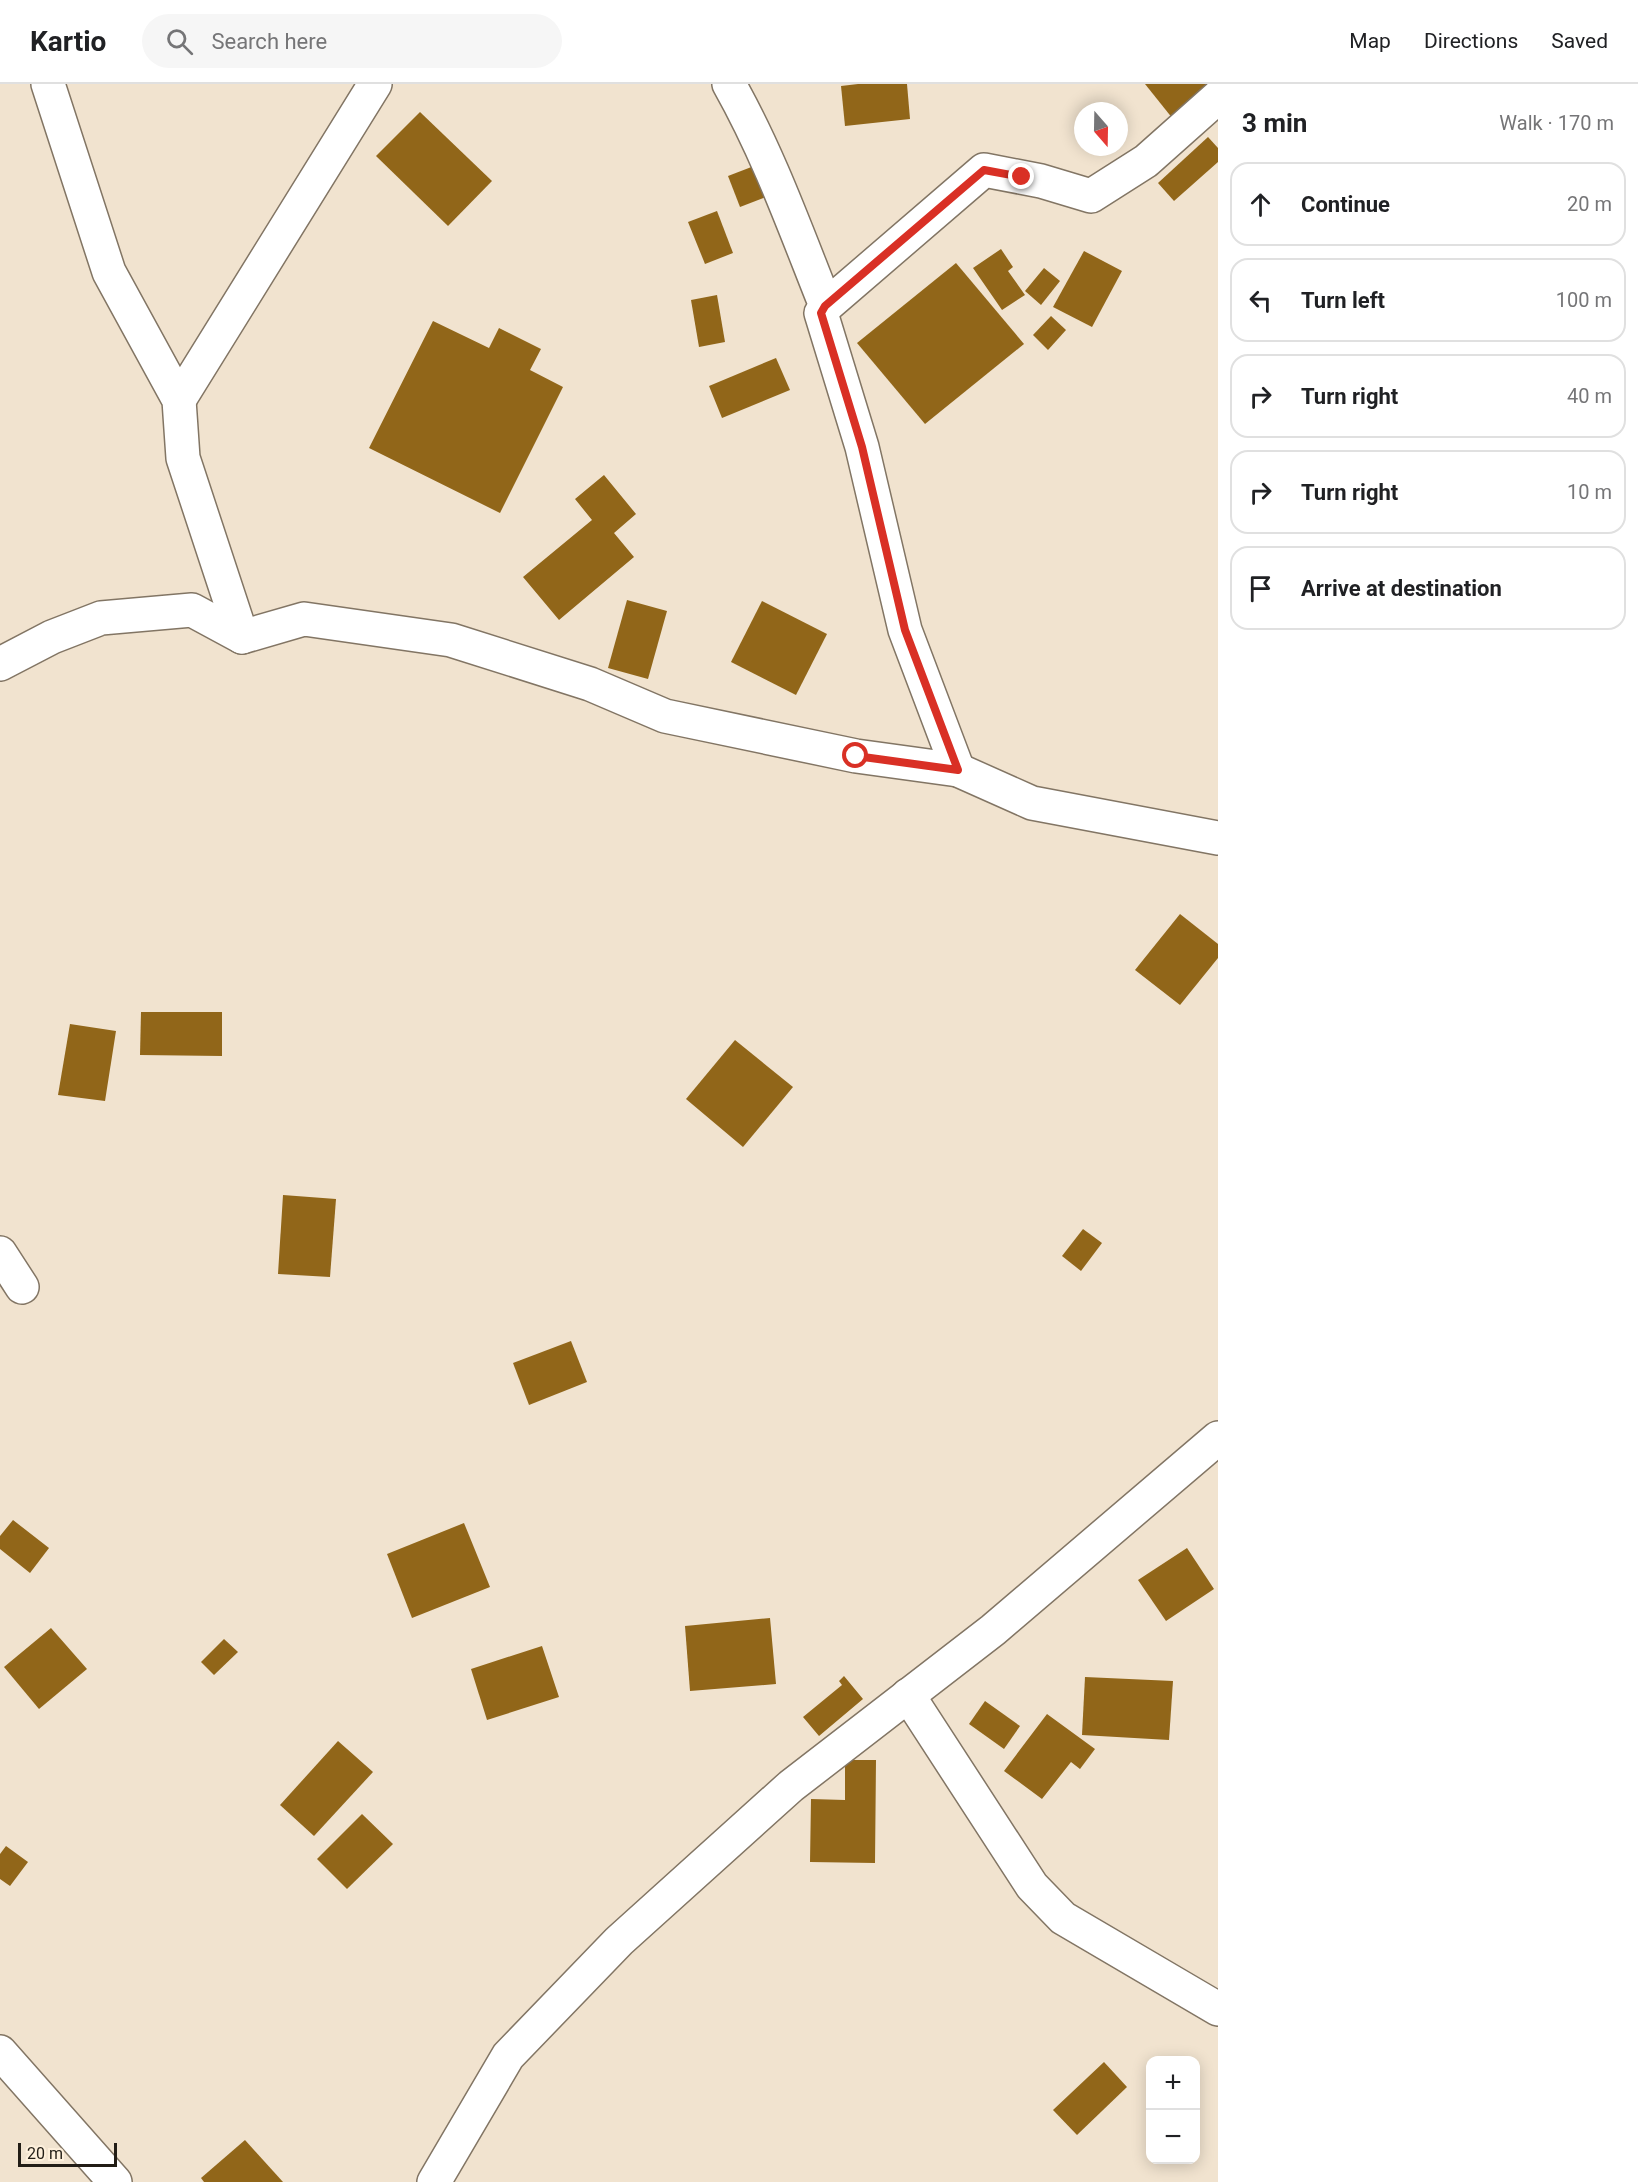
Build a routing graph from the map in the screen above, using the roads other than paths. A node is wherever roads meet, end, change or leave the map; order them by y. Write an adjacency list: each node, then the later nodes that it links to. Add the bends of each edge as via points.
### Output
1 (48, 84): 6 (street, via 109,272)
2 (375, 84): 6 (street)
3 (729, 84): 5 (street, via 783,196)
4 (1218, 97): 5 (street, via 1146,161 1091,196 984,170)
5 (825, 306): 9 (street, via 821,313 862,447 905,630)
6 (179, 400): 7 (street, via 183,458)
7 (242, 637): 8 (street, via 192,610 101,618 52,637); 9 (street, via 304,619 451,640 590,684 665,716 856,756)
8 (0, 664)
9 (958, 770): 10 (street, via 1032,803)
10 (1218, 838)
11 (0, 1254): 12 (street)
12 (22, 1287)
13 (1218, 1438): 14 (street, via 993,1630)
14 (908, 1695): 15 (street, via 1032,1886 1063,1918); 18 (street, via 790,1785 619,1941 508,2056)
15 (1218, 2009)
16 (0, 2052): 17 (street)
17 (115, 2182)
18 (434, 2182)

